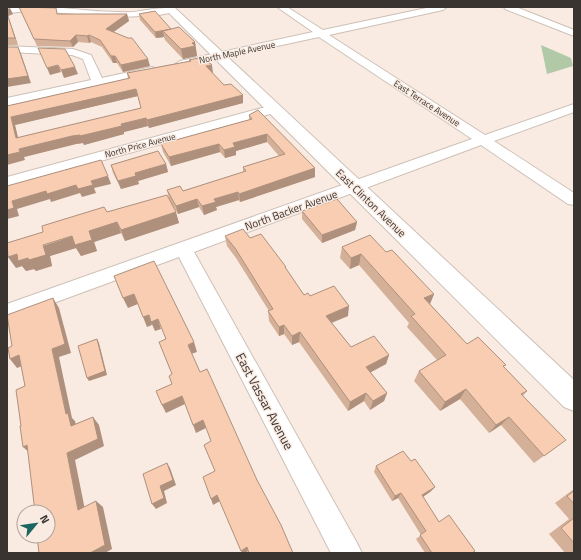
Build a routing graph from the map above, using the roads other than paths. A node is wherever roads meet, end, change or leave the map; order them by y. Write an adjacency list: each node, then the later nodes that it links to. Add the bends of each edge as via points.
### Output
1 (281, 7): 9 (street, East Terrace Avenue)
2 (395, 7): 8 (street)
3 (444, 7): 8 (street, North Maple Avenue)
4 (508, 7): 10 (street)
5 (46, 8): 6 (street, via 90,14 126,15); 7 (street)
6 (169, 9): 12 (main road, East Clinton Avenue)
7 (7, 10)
8 (410, 14): 9 (street, North Maple Avenue)
9 (322, 34): 12 (street, North Maple Avenue); 17 (street, East Terrace Avenue)
10 (574, 34)
11 (7, 49): 13 (street, via 73,52 87,57)
12 (218, 56): 13 (street, North Maple Avenue); 16 (main road, East Clinton Avenue)
13 (98, 82): 14 (street, North Maple Avenue)
14 (7, 102)
15 (574, 108): 17 (street, North Backer Avenue)
16 (273, 109): 18 (street, North Price Avenue); 19 (main road, East Clinton Avenue)
17 (483, 140): 19 (street, North Backer Avenue); 20 (street, East Terrace Avenue)
18 (7, 182)
19 (354, 187): 21 (street, North Backer Avenue); 23 (main road, East Clinton Avenue)
20 (574, 200)
21 (184, 250): 22 (street, North Backer Avenue); 24 (street, East Vassar Avenue)
22 (7, 312)
23 (574, 398)
24 (347, 553)

